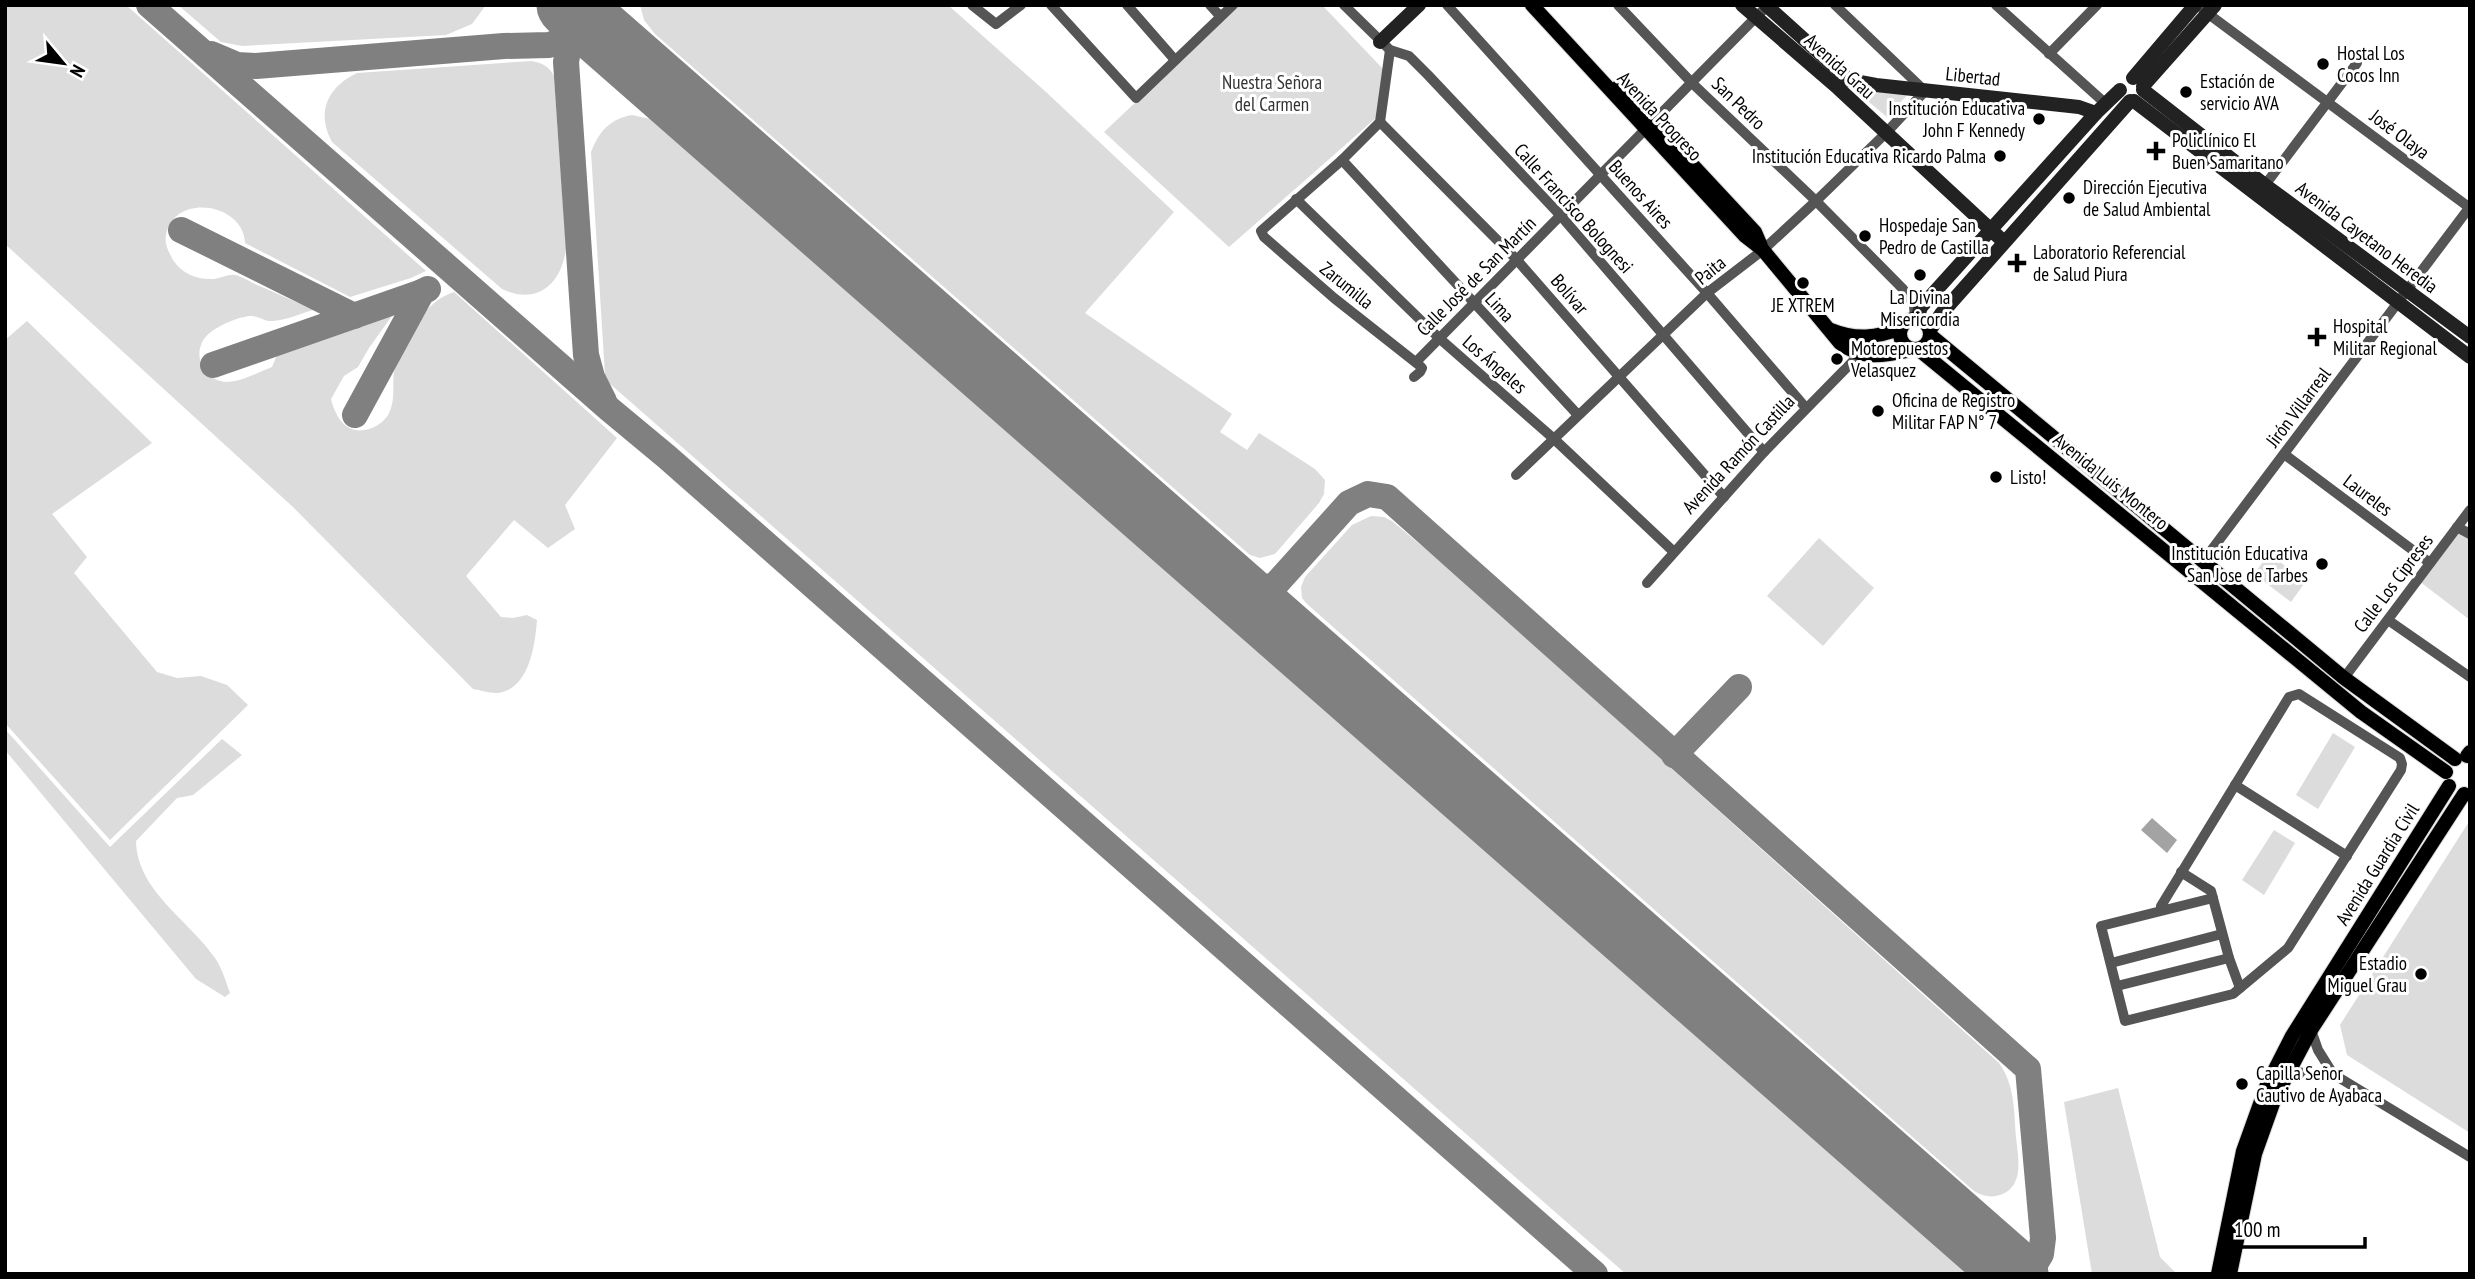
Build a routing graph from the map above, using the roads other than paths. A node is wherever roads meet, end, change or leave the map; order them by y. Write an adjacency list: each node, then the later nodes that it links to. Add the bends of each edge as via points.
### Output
1 (972, 5): 2 (street, via 996,24)
2 (1021, 5)
3 (1051, 5): 23 (street, via 1134,98)
4 (1127, 5): 23 (street)
5 (1210, 5): 19 (street)
6 (1233, 5): 19 (street)
7 (1344, 5): 21 (street, Calle Francisco Bolognesi)
8 (1419, 5): 21 (main road)
9 (1447, 5): 34 (street, Buenos Aires)
10 (1532, 5): 31 (main road, Avenida Progreso)
11 (1544, 5): 31 (main road, Avenida Progreso)
12 (1618, 5): 25 (street, San Pedro)
13 (1742, 5): 20 (main road, Avenida Grau)
14 (1835, 5): 26 (street, Libertad)
15 (1997, 5): 22 (street)
16 (2096, 5): 22 (street)
17 (1767, 6): 20 (street, Calle José de San Martín); 26 (main road, Avenida Grau, via 1849,80)
18 (2204, 7): 27 (main road); 28 (street, José Olaya)
19 (1220, 16): 23 (street)
20 (1756, 18): 25 (street, Calle José de San Martín); 32 (main road, Avenida Grau)
21 (1385, 46): 30 (street); 39 (street, Calle Francisco Bolognesi, via 1409,56)
22 (2049, 54): 29 (street)
23 (1175, 60)
24 (2357, 63): 28 (street)
25 (1692, 83): 31 (street, Calle José de San Martín); 37 (street, San Pedro)
26 (1925, 90): 29 (main road, Libertad); 32 (street, Paita)
27 (2134, 91): 29 (main road); 35 (main road, Avenida Cayetano Heredia); 41 (main road); 45 (main road, Avenida Cayetano Heredia)
28 (2328, 101): 35 (street); 38 (street, José Olaya)
29 (2101, 108): 40 (main road)
30 (1381, 122): 33 (street); 43 (street, Bolívar)
31 (1649, 125): 34 (street, Calle José de San Martín); 42 (main road, Avenida Progreso, via 1755,232)
32 (1886, 133): 37 (street, Paita); 40 (main road, Avenida Grau)
33 (1342, 160): 36 (street); 46 (street, Lima)
34 (1601, 175): 39 (street, Calle José de San Martín); 44 (street, Buenos Aires)
35 (2265, 185): 45 (main road, Avenida Cayetano Heredia)
36 (1296, 199): 53 (street, Los Ángeles); 57 (street, Zarumilla, via 1261,231 1264,237)
37 (1816, 201): 42 (street, Paita); 47 (street, San Pedro, via 1910,297)
38 (2469, 208): 45 (street, Jirón Villarreal)
39 (1561, 216): 43 (street, Calle José de San Martín); 51 (street, Calle Francisco Bolognesi)
40 (1991, 230): 41 (main road, Avenida Grau); 47 (main road, via 1921,307)
41 (2004, 242): 50 (main road)
42 (1763, 250): 44 (street, Paita); 48 (main road, Avenida Progreso)
43 (1517, 260): 46 (street, Calle José de San Martín); 60 (street, Bolívar)
44 (1707, 293): 51 (street, Paita); 62 (street, Buenos Aires)
45 (2403, 297): 52 (main road, Avenida Cayetano Heredia); 56 (main road, Avenida Cayetano Heredia); 68 (street, Jirón Villarreal)
46 (1473, 304): 53 (street, Calle José de San Martín); 64 (street, Lima)
47 (1916, 319): 49 (main road); 50 (main road, via 1925,322)
48 (1826, 328): 49 (main road, via 1853,338); 55 (main road, Avenida Progreso, via 1849,350)
49 (1901, 328): 54 (main road, via 1904,344)
50 (1930, 332): 54 (main road, via 1928,342); 58 (main road, Avenida Luis Montero)
51 (1663, 336): 60 (street, Paita); 67 (street, Calle Francisco Bolognesi)
52 (2470, 337)
53 (1439, 338): 57 (street, Calle José de San Martín); 66 (street, Los Ángeles)
54 (1917, 349): 55 (main road, via 1875,357); 61 (main road, Avenida Luis Montero)
55 (1860, 354): 62 (street, Avenida Ramón Castilla)
56 (2470, 357)
57 (1416, 362): 59 (street, via 1422,370)
58 (1972, 369): 61 (main road); 63 (main road, Avenida Luis Montero)
59 (1414, 377)
60 (1619, 377): 64 (street, Paita); 70 (street, Bolívar)
61 (1961, 383): 65 (main road, Avenida Luis Montero)
62 (1806, 408): 67 (street, Avenida Ramón Castilla)
63 (2023, 411): 65 (main road); 75 (main road, Avenida Luis Montero)
64 (1578, 415): 66 (street, Paita)
65 (2012, 425): 82 (main road, Avenida Luis Montero)
66 (1553, 438): 69 (street, Paita); 74 (street, Los Ángeles)
67 (1764, 452): 70 (street, Avenida Ramón Castilla)
68 (2284, 454): 75 (street, Jirón Villarreal); 76 (street, Laureles)
69 (1516, 475)
70 (1724, 497): 74 (street, Avenida Ramón Castilla)
71 (2470, 510): 72 (street, Calle Los Cipreses)
72 (2457, 527): 73 (street); 76 (street, Calle Los Cipreses)
73 (2470, 534)
74 (1674, 552): 77 (street, Avenida Ramón Castilla)
75 (2204, 560): 80 (main road, Avenida Luis Montero)
76 (2430, 563): 78 (street, Calle Los Cipreses)
77 (1647, 583)
78 (2388, 620): 79 (street); 80 (street, Calle Los Cipreses)
79 (2470, 677)
80 (2344, 678): 81 (main road, Avenida Luis Montero)
81 (2370, 698): 82 (street); 84 (main road, Avenida Luis Montero)
82 (2361, 712): 83 (street); 85 (main road, Avenida Luis Montero)
83 (2351, 727): 86 (street, via 2299,694 2289,696); 88 (street, via 2400,758 2402,764)
84 (2465, 756): 85 (main road, Avenida Guardia Civil)
85 (2447, 779): 87 (main road, Avenida Luis Montero, via 2458,793); 98 (main road, Avenida Guardia Civil, via 2292,1036)
86 (2235, 785): 88 (street); 89 (street)
87 (2467, 793): 97 (main road, Avenida Guardia Civil)
88 (2347, 856): 96 (street, via 2288,948)
89 (2182, 872): 90 (street, via 2211,891); 91 (street)
90 (2213, 898): 91 (street); 92 (street)
91 (2161, 911): 94 (street, via 2101,926)
92 (2222, 934): 93 (street); 94 (street)
93 (2229, 958): 95 (street); 96 (street)
94 (2111, 963): 95 (street)
95 (2117, 986): 96 (street, via 2125,1021 2233,994)
96 (2241, 988)
97 (2311, 1030): 98 (main road, Avenida Guardia Civil); 99 (street)
98 (2282, 1070): 99 (street); 101 (main road, Avenida Guardia Civil, via 2266,1087 2243,1151); 102 (main road, Avenida Guardia Civil, via 2255,1154)
99 (2333, 1074): 100 (street)
100 (2470, 1157)
101 (2218, 1274)
102 (2230, 1274)

